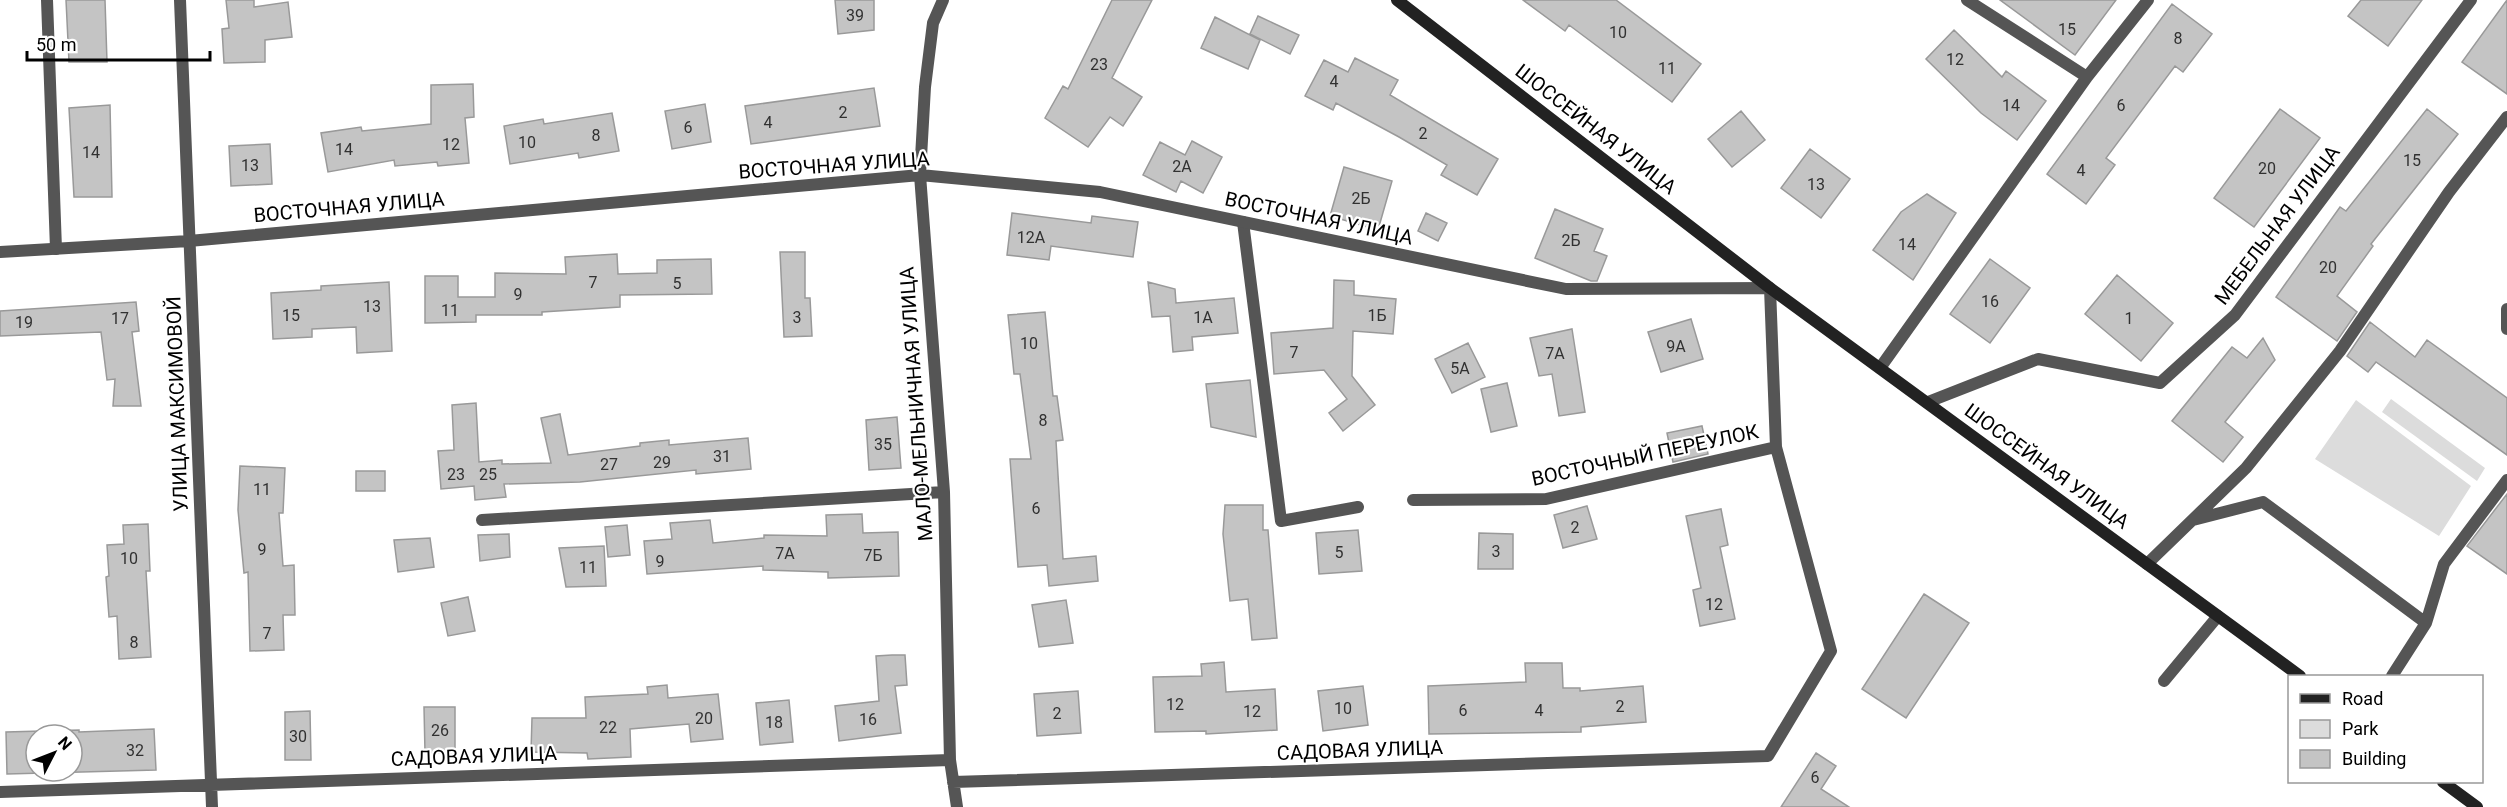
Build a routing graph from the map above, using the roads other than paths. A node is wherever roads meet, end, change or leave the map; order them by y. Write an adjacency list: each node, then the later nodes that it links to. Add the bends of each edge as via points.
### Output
1 (47, 0): 13 (street)
2 (180, 0): 12 (street, УЛИЦА МАКСИМОВОЙ)
3 (943, 0): 10 (street, МАЛО-МЕЛЬНИЧНАЯ УЛИЦА, via 933,23)
4 (1397, 0): 15 (main road, ШОССЕЙНАЯ УЛИЦА)
5 (1967, 0): 8 (street)
6 (2148, 0): 8 (street)
7 (2471, 0): 19 (street, МЕБЕЛЬНАЯ УЛИЦА, via 2235,315 2160,383 2038,359)
8 (2087, 77): 18 (street)
9 (2507, 117): 26 (street, via 2449,192 2340,351 2246,468)
10 (920, 175): 11 (street, ВОСТОЧНАЯ УЛИЦА, via 1100,192); 12 (street, ВОСТОЧНАЯ УЛИЦА); 22 (street, МАЛО-МЕЛЬНИЧНАЯ УЛИЦА)
11 (1243, 222): 15 (street, ВОСТОЧНАЯ УЛИЦА, via 1566,289); 24 (street, via 1281,521)
12 (189, 241): 13 (street, ВОСТОЧНАЯ УЛИЦА); 36 (street, УЛИЦА МАКСИМОВОЙ)
13 (56, 249): 14 (street, ВОСТОЧНАЯ УЛИЦА)
14 (0, 252)
15 (1770, 288): 18 (main road, ШОССЕЙНАЯ УЛИЦА); 20 (street)
16 (2507, 309): 17 (street)
17 (2507, 329)
18 (1880, 368): 19 (main road, ШОССЕЙНАЯ УЛИЦА)
19 (1928, 402): 27 (main road, ШОССЕЙНАЯ УЛИЦА)
20 (1776, 447): 23 (street, ВОСТОЧНЫЙ ПЕРЕУЛОК, via 1546,500); 34 (street, САДОВАЯ УЛИЦА, via 1831,651 1768,756)
21 (2507, 480): 29 (street, via 2444,564)
22 (944, 492): 25 (street); 33 (street, МАЛО-МЕЛЬНИЧНАЯ УЛИЦА)
23 (1413, 500)
24 (1358, 507)
25 (482, 520)
26 (2192, 520): 27 (street); 29 (street, via 2263,502)
27 (2147, 564): 28 (main road, ШОССЕЙНАЯ УЛИЦА)
28 (2218, 616): 30 (main road, ШОССЕЙНАЯ УЛИЦА); 32 (street)
29 (2426, 622): 31 (street)
30 (2300, 675)
31 (2393, 675)
32 (2164, 681)
33 (950, 760): 34 (street, МАЛО-МЕЛЬНИЧНАЯ УЛИЦА); 36 (street, САДОВАЯ УЛИЦА)
34 (953, 782): 39 (street, МАЛО-МЕЛЬНИЧНАЯ УЛИЦА)
35 (2444, 783): 40 (main road)
36 (212, 784): 37 (street, САДОВАЯ УЛИЦА); 38 (street, УЛИЦА МАКСИМОВОЙ)
37 (0, 792)
38 (212, 807)
39 (957, 807)
40 (2477, 807)

